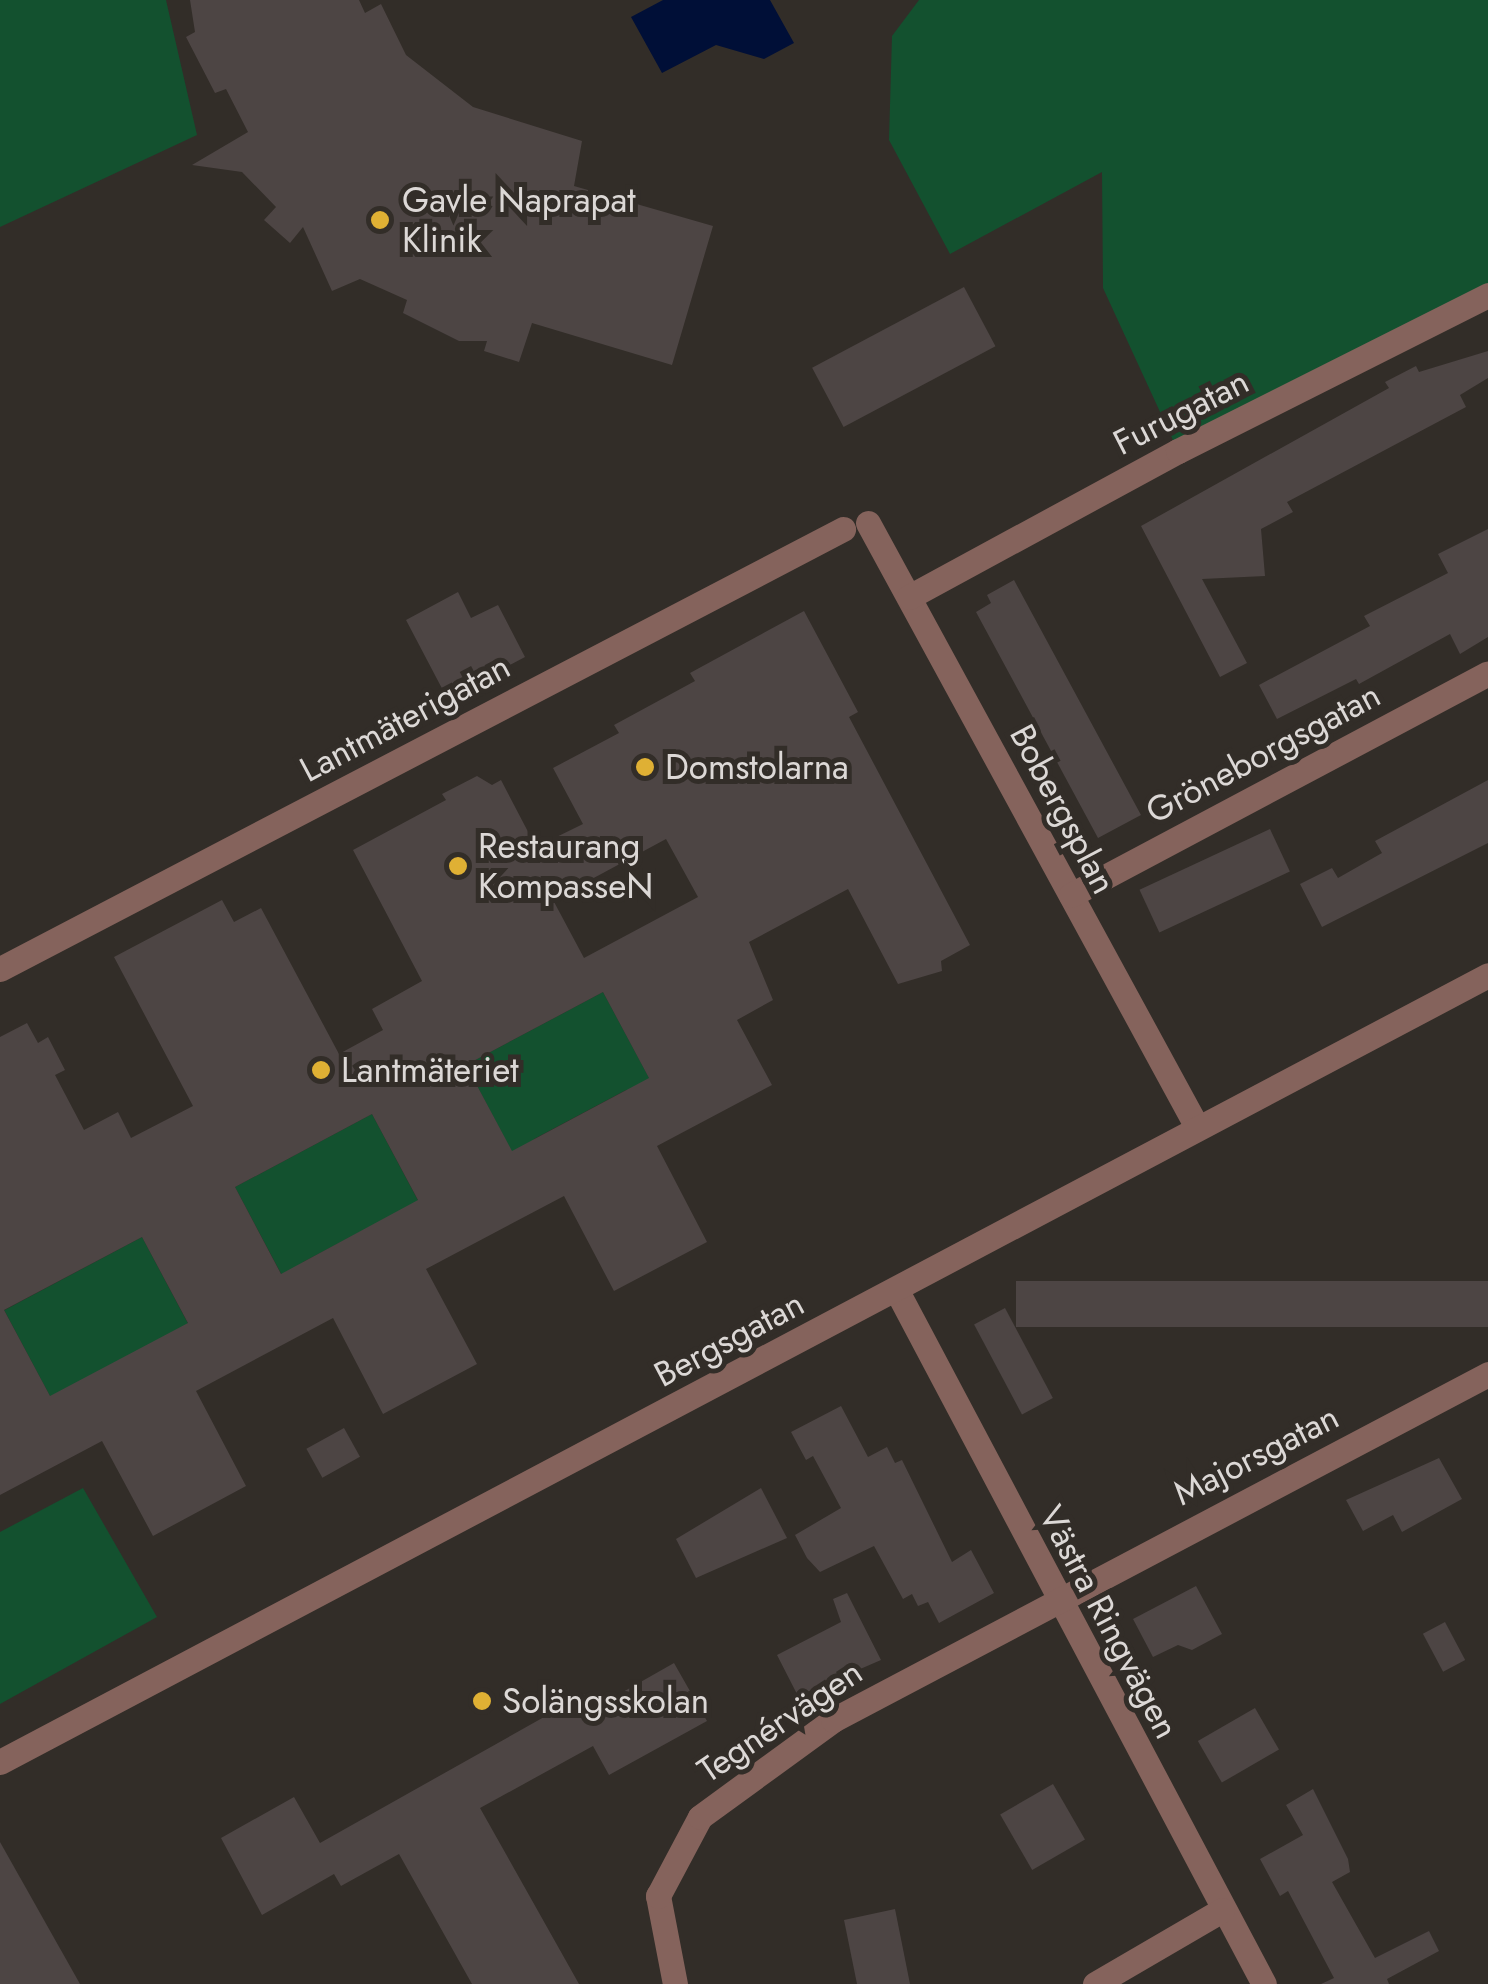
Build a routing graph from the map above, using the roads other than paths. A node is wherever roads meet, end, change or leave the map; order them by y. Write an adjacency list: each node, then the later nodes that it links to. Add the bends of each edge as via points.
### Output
1 (1488, 295): 4 (street, Furugatan, via 1178,451)
2 (868, 522): 4 (street, Bobergsplan)
3 (843, 529): 7 (street, Lantmäterigatan)
4 (909, 597): 6 (street, Bobergsplan)
5 (1488, 673): 6 (street, Gröneborgsgatan)
6 (1071, 895): 9 (street, Bobergsplan)
7 (0, 969)
8 (1488, 975): 9 (street, Bergsgatan)
9 (1197, 1126): 10 (street, Bergsgatan)
10 (896, 1291): 12 (street, Västra Ringvägen); 13 (street, Bergsgatan)
11 (1488, 1374): 12 (street, Majorsgatan)
12 (1056, 1598): 14 (street, Västra Ringvägen); 15 (street, Tegnérvägen, via 833,1720 700,1817 658,1896)
13 (0, 1762)
14 (1222, 1910): 16 (street); 17 (street, Västra Ringvägen)
15 (675, 1984)
16 (1095, 1984)
17 (1264, 1984)

